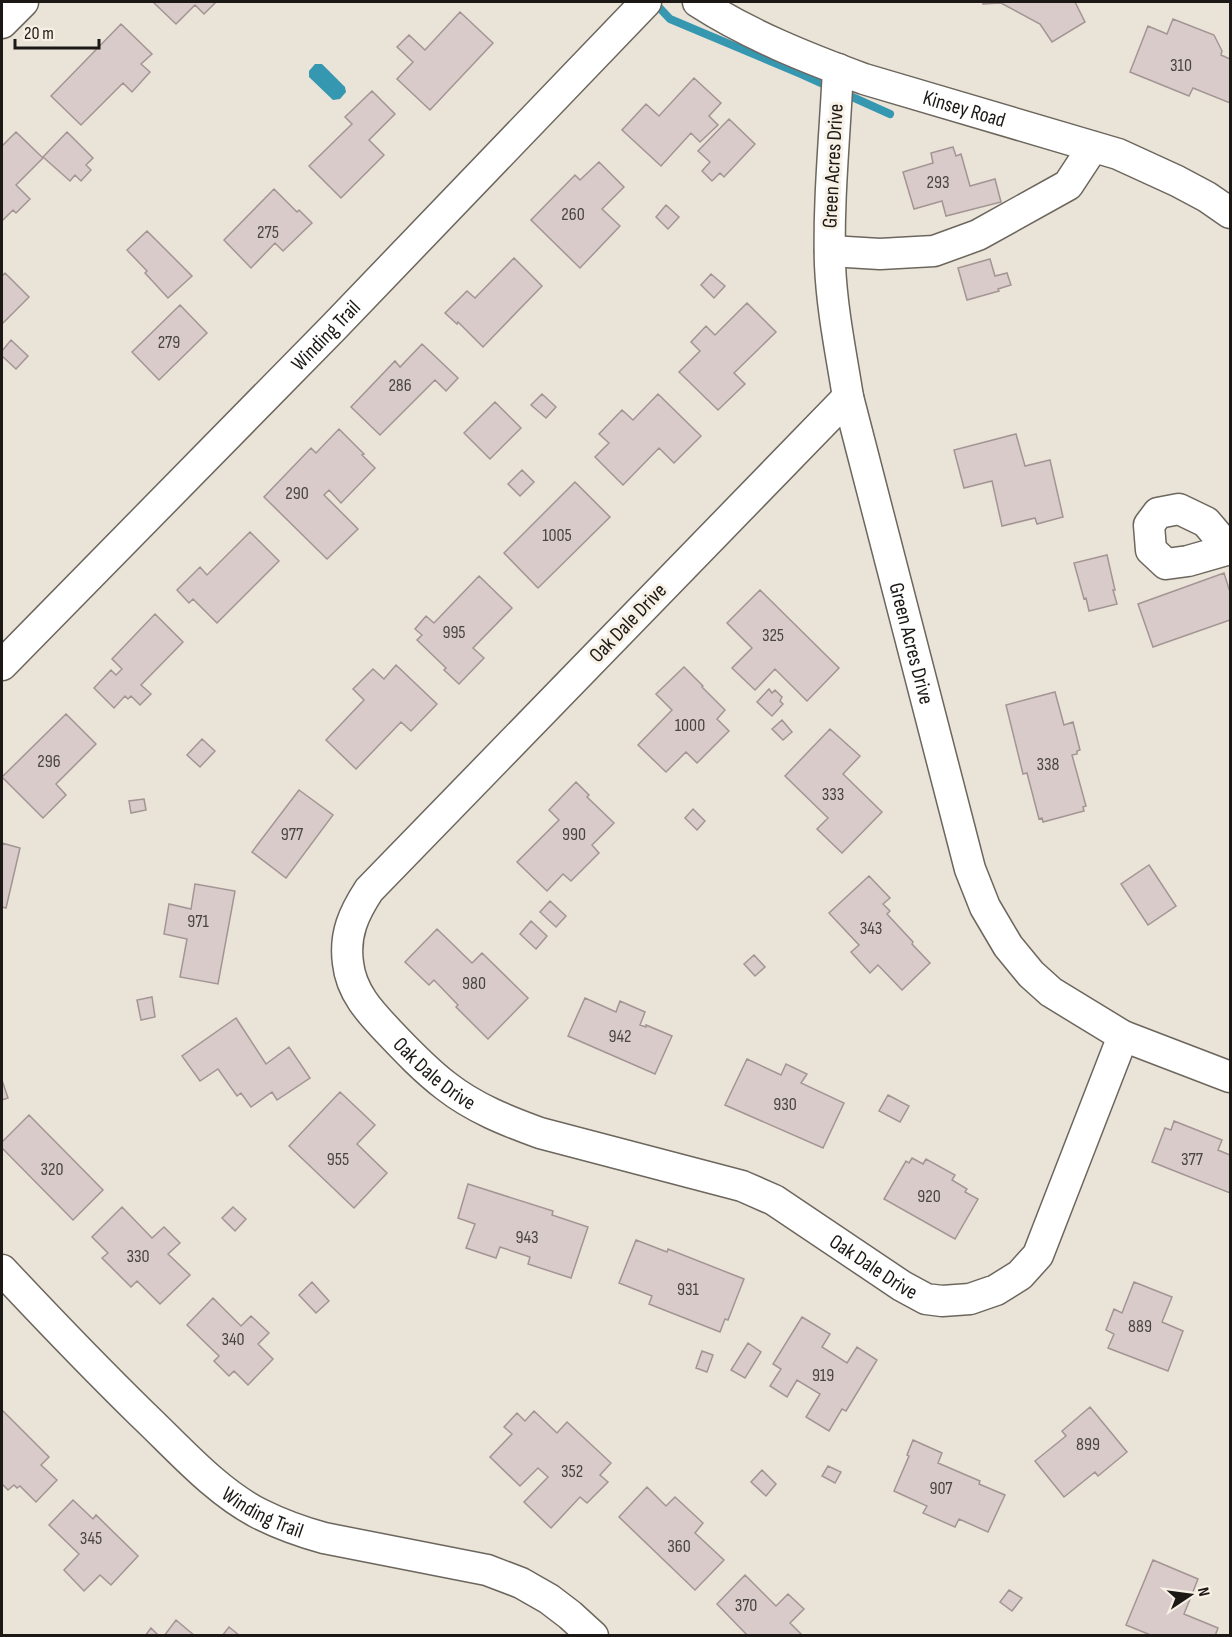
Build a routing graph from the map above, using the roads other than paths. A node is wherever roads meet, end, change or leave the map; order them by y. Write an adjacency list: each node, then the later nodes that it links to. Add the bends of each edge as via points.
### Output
1 (23, 2): 4 (street)
2 (646, 2): 10 (street, Winding Trail)
3 (698, 2): 5 (street, Kinsey Road, via 773,42)
4 (2, 23)
5 (838, 69): 6 (street, Kinsey Road); 8 (street, Green Acres Drive)
6 (1093, 147): 7 (street, Kinsey Road, via 1177,181); 8 (street, via 1068,185 978,235 934,251)
7 (1230, 213)
8 (830, 251): 9 (street, Green Acres Drive, via 835,320)
9 (848, 397): 11 (street, Green Acres Drive, via 970,869 985,907 1008,946 1050,992); 11 (street, Oak Dale Drive, via 369,890 355,912 348,936 348,963 354,986 372,1013 416,1060 447,1088 482,1109 540,1133 756,1191 902,1286 926,1299 942,1301 970,1299 996,1290 1020,1275 1038,1256)
10 (2, 665)
11 (1123, 1036): 12 (street, Green Acres Drive)
12 (1230, 1077)
13 (2, 1270): 14 (street, Winding Trail, via 104,1377 206,1475 259,1514 324,1538 487,1570 549,1599)
14 (593, 1635)

